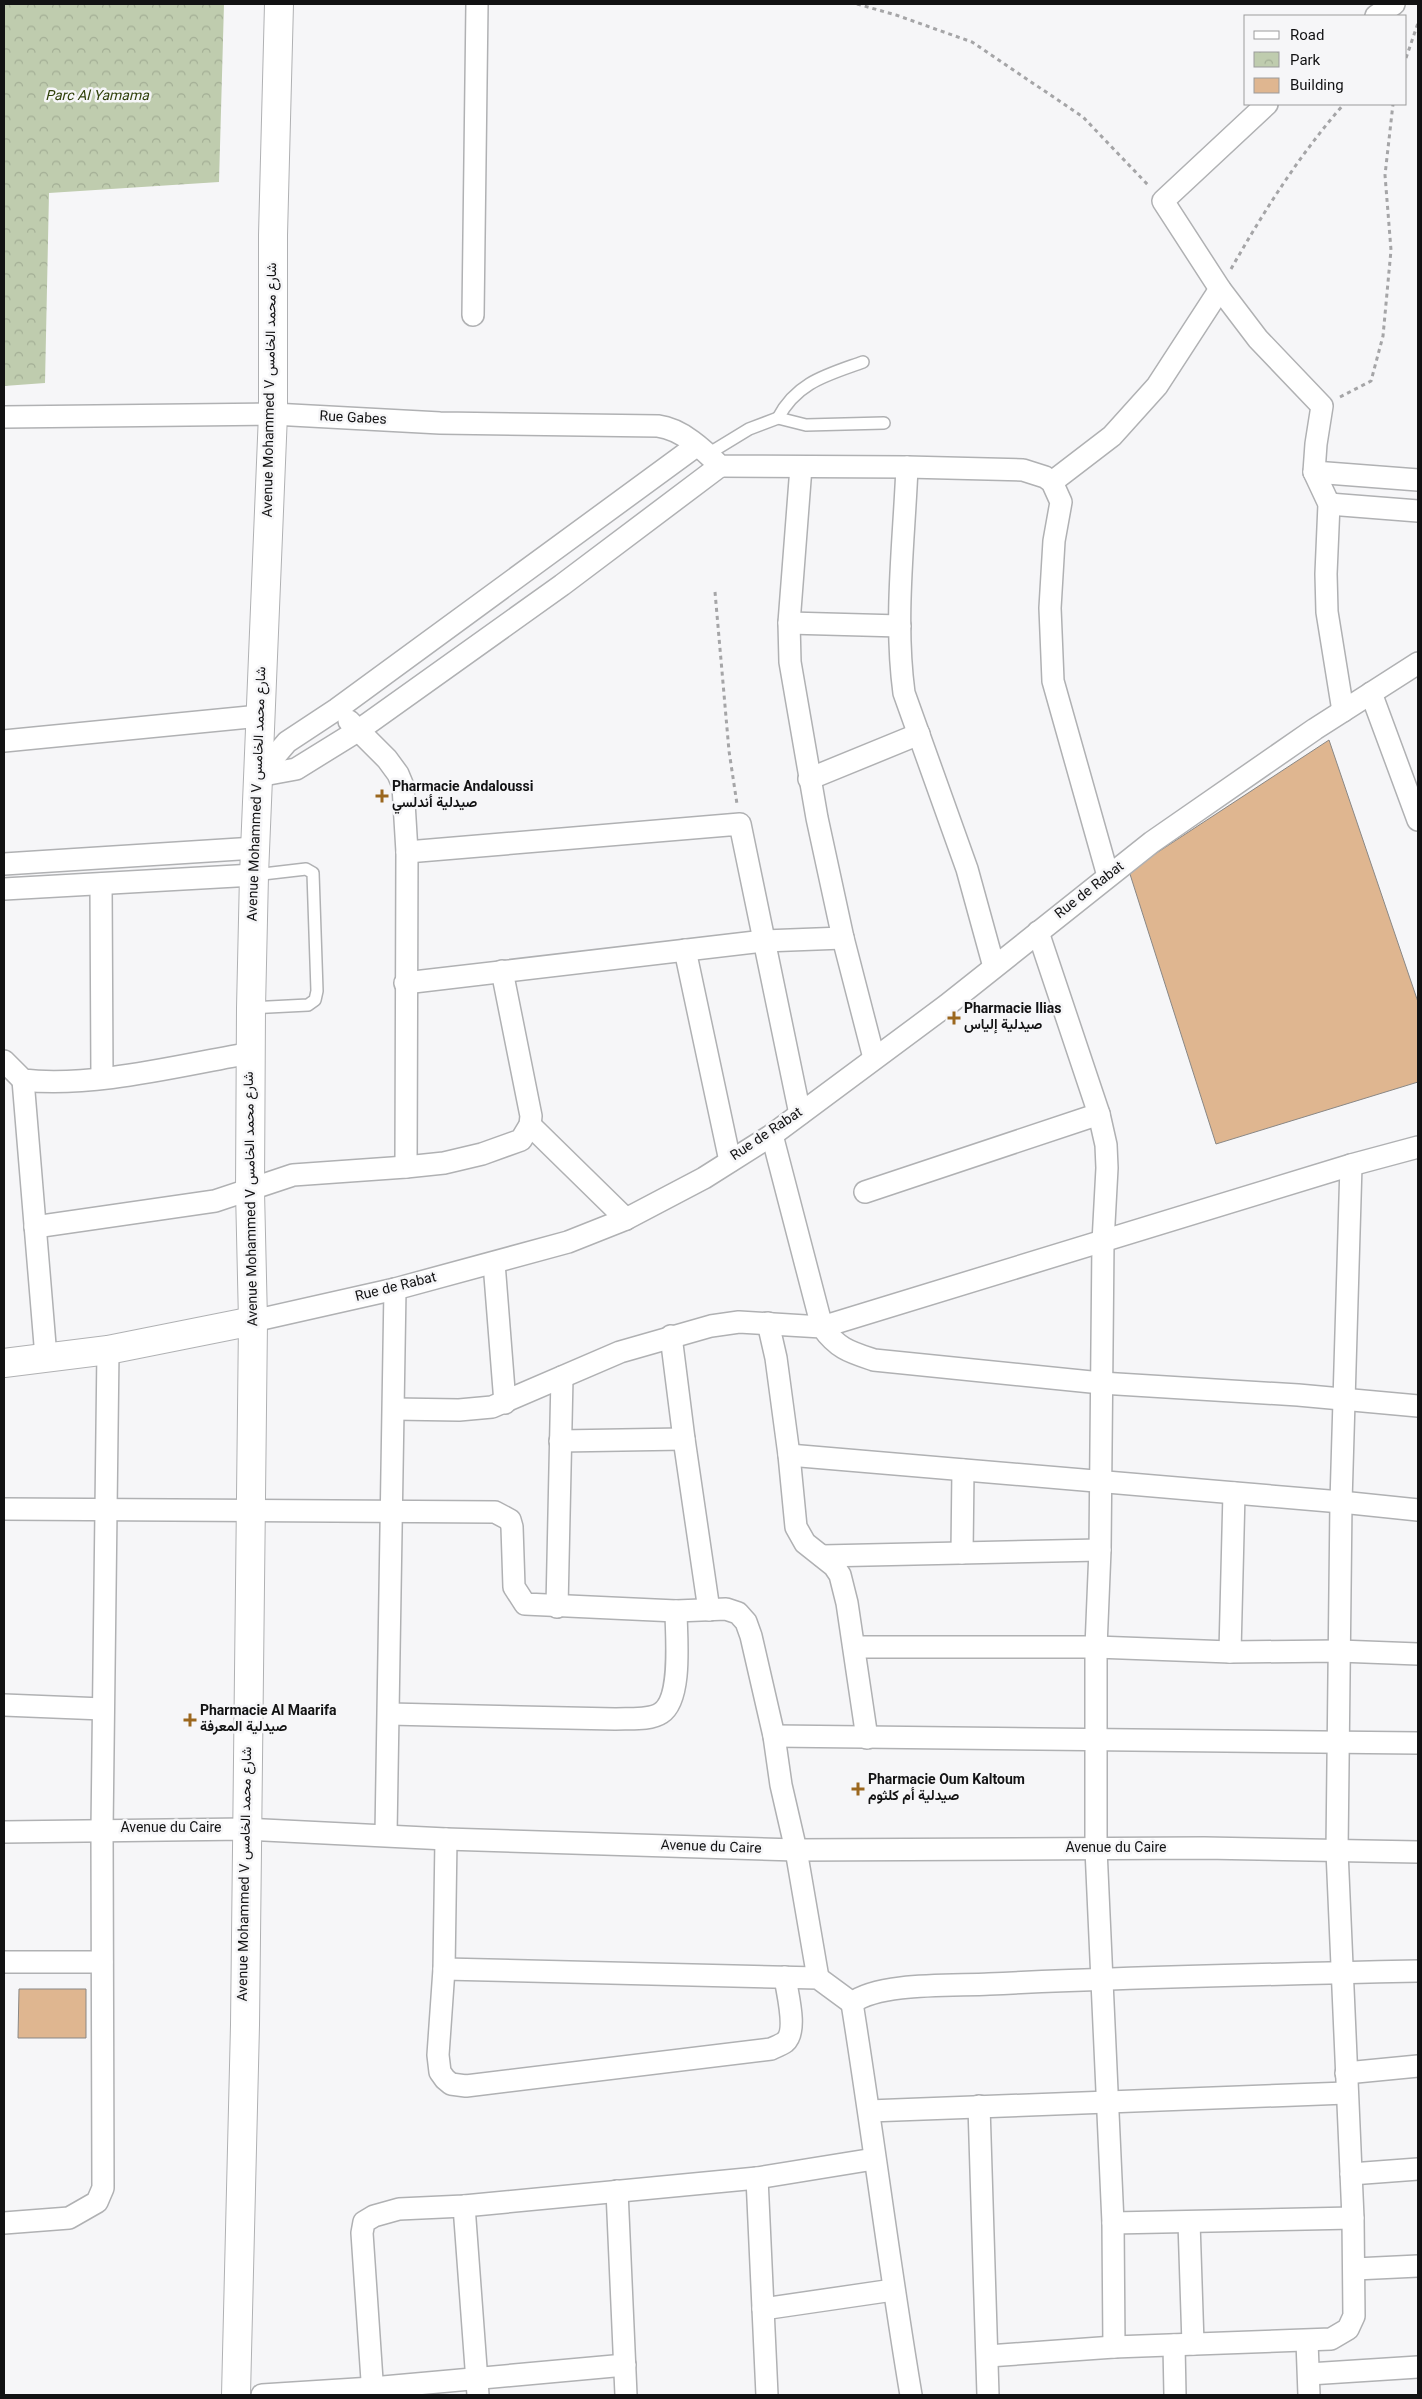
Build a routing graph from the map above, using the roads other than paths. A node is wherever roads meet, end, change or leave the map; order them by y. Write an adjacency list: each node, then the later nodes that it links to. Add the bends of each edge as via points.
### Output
1 (279, 4): 9 (main road, Avenue Mohammed V شارع محمد الخامس, via 273,235)
2 (477, 4): 7 (street)
3 (1394, 4): 4 (street)
4 (1378, 15)
5 (1266, 105): 6 (street, via 1163,201)
6 (1220, 289): 16 (street, via 1258,339 1322,406); 18 (street, via 1157,386 1112,436)
7 (473, 315)
8 (863, 362): 11 (lane, via 816,378 787,402)
9 (274, 414): 10 (street, Rue Gabes); 13 (street, Rue Gabes, via 440,424 658,426 669,428); 27 (main road, Avenue Mohammed V شارع محمد الخامس)
10 (4, 417)
11 (778, 418): 12 (lane, via 806,425); 13 (lane, via 749,429)
12 (884, 423)
13 (708, 456): 14 (street); 25 (street); 28 (street, via 562,585)
14 (800, 467): 15 (street); 21 (street)
15 (907, 467): 18 (street, via 1023,470); 22 (street)
16 (1314, 472): 17 (street); 19 (street)
17 (1418, 480)
18 (1052, 482): 38 (street, via 1061,502 1054,541 1050,608 1053,681)
19 (1329, 504): 20 (street); 26 (street, via 1327,612)
20 (1418, 511)
21 (789, 623): 22 (street); 32 (street, via 790,662)
22 (900, 626): 29 (street, via 904,693)
23 (1418, 663): 24 (street, Rue de Rabat)
24 (1371, 693): 26 (street, Rue de Rabat); 33 (street)
25 (337, 709): 28 (street); 31 (street, via 287,742)
26 (1343, 710): 38 (street, Rue de Rabat)
27 (260, 716): 30 (street); 31 (main road, Avenue Mohammed V شارع محمد الخامس)
28 (359, 730): 31 (street, via 296,769); 35 (street, via 387,759 401,780)
29 (919, 734): 32 (street); 45 (street, via 967,869)
30 (4, 741)
31 (258, 776): 34 (main road, Avenue Mohammed V شارع محمد الخامس)
32 (809, 779): 42 (street)
33 (1417, 811)
34 (256, 848): 36 (street); 37 (main road, Avenue Mohammed V شارع محمد الخامس)
35 (407, 852): 43 (street, via 740,824); 47 (street)
36 (4, 864)
37 (254, 875): 39 (street); 48 (main road, Avenue Mohammed V شارع محمد الخامس); 48 (lane, via 306,869 313,873 317,991 315,1000 308,1004)
38 (1108, 876): 41 (street, Rue de Rabat)
39 (101, 884): 40 (street); 52 (street)
40 (4, 889)
41 (1038, 932): 45 (street, Rue de Rabat); 55 (street)
42 (842, 938): 43 (street); 50 (street)
43 (764, 941): 44 (street); 54 (street)
44 (685, 950): 46 (street); 59 (street)
45 (994, 967): 50 (street, Rue de Rabat)
46 (502, 971): 47 (street); 56 (street, via 532,1116)
47 (406, 983): 61 (street)
48 (251, 1008): 49 (main road, Avenue Mohammed V شارع محمد الخامس)
49 (251, 1053): 52 (street); 62 (main road, Avenue Mohammed V شارع محمد الخامس)
50 (874, 1058): 54 (street, Rue de Rabat)
51 (4, 1061): 53 (street)
52 (102, 1078): 53 (street)
53 (23, 1080): 65 (street)
54 (800, 1114): 57 (street, Rue de Rabat)
55 (1099, 1114): 63 (street); 66 (street, via 1107,1168)
56 (530, 1125): 61 (street, via 521,1140 506,1146 444,1162); 64 (street)
57 (772, 1135): 59 (street, Rue de Rabat); 71 (street)
58 (1418, 1147): 60 (street)
59 (730, 1161): 64 (street, Rue de Rabat)
60 (1351, 1166): 66 (street); 78 (street)
61 (406, 1167): 62 (street, via 293,1175)
62 (250, 1191): 65 (street, via 215,1201); 69 (main road, Avenue Mohammed V شارع محمد الخامس)
63 (865, 1192)
64 (626, 1219): 67 (street, Rue de Rabat, via 568,1242)
65 (35, 1227): 74 (street)
66 (1103, 1242): 71 (street); 77 (street)
67 (494, 1263): 68 (street, Rue de Rabat); 79 (street)
68 (395, 1289): 69 (street, Rue de Rabat); 81 (street)
69 (253, 1322): 73 (main road, Rue de Rabat); 92 (main road, Avenue Mohammed V شارع محمد الخامس)
70 (768, 1323): 71 (street); 72 (street, via 739,1322); 84 (street)
71 (822, 1327): 77 (street, via 832,1341 845,1350 874,1360)
72 (672, 1336): 76 (street, via 620,1352); 82 (street)
73 (108, 1350): 74 (main road, Rue de Rabat); 91 (street)
74 (46, 1358): 75 (main road, Rue de Rabat)
75 (4, 1363)
76 (562, 1377): 79 (street); 83 (street)
77 (1101, 1383): 78 (street); 86 (street)
78 (1344, 1399): 80 (street); 88 (street)
79 (505, 1402): 81 (street, via 492,1407 459,1410)
80 (1418, 1406)
81 (394, 1409): 93 (street)
82 (684, 1439): 83 (street); 98 (street)
83 (560, 1442): 97 (street)
84 (789, 1454): 85 (street); 96 (street, via 796,1527 806,1544)
85 (963, 1470): 86 (street); 95 (street)
86 (1100, 1482): 87 (street); 94 (street)
87 (1234, 1493): 88 (street); 102 (street)
88 (1340, 1502): 90 (street); 103 (street)
89 (4, 1510): 91 (street)
90 (1418, 1510)
91 (106, 1511): 92 (street); 106 (street)
92 (251, 1512): 93 (street); 113 (main road, Avenue Mohammed V شارع محمد الخامس)
93 (390, 1512): 97 (street, via 495,1512 504,1515 512,1527 514,1587 518,1596 525,1604); 107 (street)
94 (1100, 1550): 95 (street); 101 (street)
95 (962, 1553): 96 (street)
96 (822, 1556): 100 (street, via 840,1575)
97 (558, 1606): 99 (street)
98 (709, 1610): 99 (street); 108 (street, via 726,1609 738,1613 746,1622)
99 (676, 1611): 107 (street, via 676,1678 671,1700 662,1713 646,1718 615,1719)
100 (854, 1647): 101 (street); 109 (street)
101 (1096, 1647): 102 (street); 110 (street)
102 (1230, 1652): 103 (street)
103 (1339, 1652): 104 (street); 111 (street)
104 (1418, 1654)
105 (4, 1705): 106 (street)
106 (103, 1709): 114 (street)
107 (389, 1714): 116 (street)
108 (774, 1736): 109 (street); 119 (street, via 780,1785)
109 (867, 1738): 110 (street)
110 (1096, 1738): 111 (street); 118 (street)
111 (1338, 1742): 112 (street); 120 (street)
112 (1418, 1743)
113 (246, 1829): 114 (street, Avenue du Caire); 116 (street, Avenue du Caire); 159 (main road, Avenue Mohammed V شارع محمد الخامس)
114 (102, 1830): 115 (street, Avenue du Caire); 123 (street)
115 (4, 1832)
116 (386, 1834): 117 (street, Avenue du Caire)
117 (446, 1839): 119 (street, Avenue du Caire); 124 (street)
118 (1096, 1849): 119 (street, Avenue du Caire); 120 (street, Avenue du Caire); 129 (street)
119 (796, 1850): 128 (street)
120 (1337, 1851): 121 (street, Avenue du Caire); 126 (street)
121 (1418, 1852)
122 (4, 1962): 123 (street)
123 (102, 1962): 144 (street, via 103,2188 98,2202 69,2218)
124 (444, 1969): 127 (street); 127 (street, via 438,2055 440,2072 451,2084 466,2086 771,2049 785,2042 791,2033)
125 (1418, 1971): 126 (street)
126 (1341, 1972): 129 (street); 132 (street)
127 (785, 1977): 128 (street)
128 (818, 1978): 130 (street)
129 (1100, 1978): 130 (street, via 882,1990); 133 (street)
130 (852, 2003): 135 (street)
131 (1418, 2066): 132 (street)
132 (1346, 2083): 133 (street); 138 (street)
133 (1106, 2104): 134 (street); 145 (street)
134 (979, 2106): 135 (street); 153 (street)
135 (870, 2111): 136 (street)
136 (874, 2159): 139 (street); 148 (street)
137 (1418, 2168): 138 (street)
138 (1351, 2174): 142 (street)
139 (757, 2178): 140 (street); 149 (street)
140 (617, 2191): 141 (street); 154 (street)
141 (464, 2206): 157 (street); 158 (street, via 399,2209 364,2222 362,2250)
142 (1353, 2218): 143 (street); 147 (street)
143 (1189, 2222): 145 (street); 151 (street)
144 (4, 2223)
145 (1113, 2223): 152 (street)
146 (1418, 2266): 147 (street)
147 (1354, 2269): 150 (street, via 1354,2316 1348,2329 1331,2340)
148 (894, 2290): 149 (street); 163 (street)
149 (764, 2309): 162 (street)
150 (1307, 2341): 151 (street); 156 (street)
151 (1184, 2345): 152 (street); 165 (street)
152 (1114, 2347): 153 (street)
153 (988, 2356): 164 (street)
154 (624, 2365): 157 (street); 161 (street)
155 (1418, 2367): 156 (street)
156 (1308, 2374): 166 (street)
157 (477, 2387): 158 (street)
158 (372, 2392): 160 (street)
159 (236, 2395)
160 (262, 2395)
161 (626, 2395)
162 (767, 2395)
163 (911, 2395)
164 (988, 2395)
165 (1176, 2395)
166 (1309, 2395)

